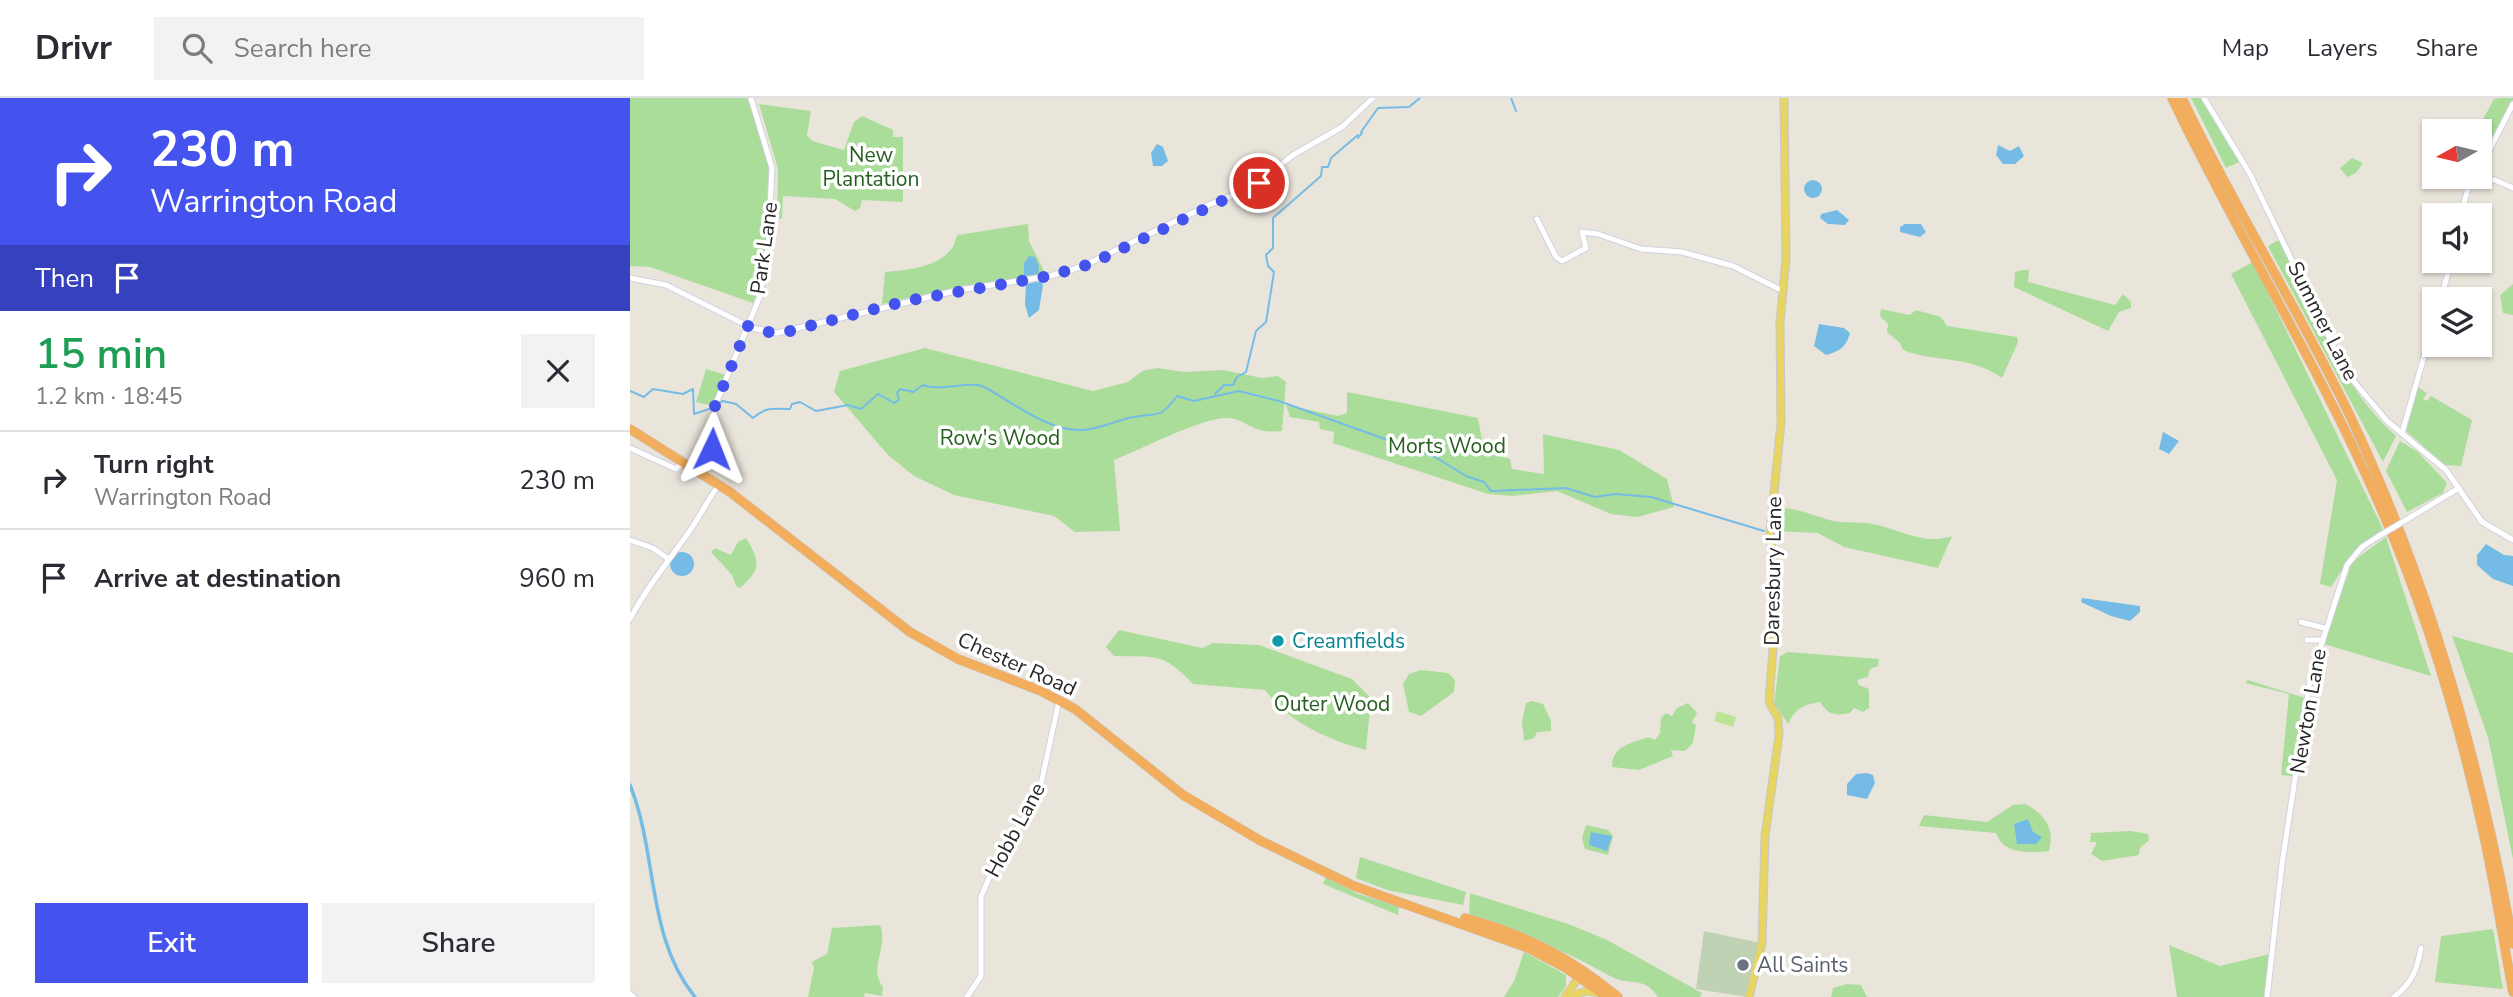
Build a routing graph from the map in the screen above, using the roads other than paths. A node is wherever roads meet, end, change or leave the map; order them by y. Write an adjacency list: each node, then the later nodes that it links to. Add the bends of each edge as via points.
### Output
1 (751, 98): 14 (street, Park Lane, via 769,156 772,189 762,287)
2 (1373, 98): 14 (street, via 1342,127 1293,155 1251,188 1081,267 948,292 786,332)
3 (1784, 98): 13 (main road, Daresbury Lane)
4 (2172, 98): 37 (highway, via 2328,392 2398,549 2465,756)
5 (2182, 98): 33 (highway, via 2340,397 2406,545 2441,642 2473,753)
6 (2204, 98): 17 (street, Summer Lane, via 2250,174 2346,372 2376,410)
7 (2513, 104): 8 (street)
8 (2492, 145)
9 (2492, 180): 10 (street)
10 (2513, 188)
11 (1537, 219): 13 (street, via 1562,261 1583,252 1582,232 1590,233 1733,266)
12 (630, 278): 14 (street, via 666,285)
13 (1783, 291): 42 (main road, Daresbury Lane, via 1781,420 1770,532 1777,594 1769,702 1778,718 1779,735 1763,852 1762,943)
14 (748, 326): 22 (street, Park Lane, via 715,406 712,449)
15 (2424, 357): 17 (street)
16 (631, 429): 18 (highway, Chester Road)
17 (2402, 433): 24 (street, Summer Lane, via 2436,460)
18 (652, 442): 20 (street); 21 (highway, Chester Road)
19 (630, 447): 20 (street)
20 (645, 454): 21 (street, via 677,469)
21 (684, 462): 22 (highway, Chester Road)
22 (703, 474): 23 (highway, Chester Road)
23 (719, 485): 27 (street); 31 (highway, Chester Road, via 910,632 958,659)
24 (2459, 488): 26 (street, Summer Lane, via 2482,522); 30 (street, Newton Lane, bridge, via 2362,547 2347,565)
25 (630, 540): 27 (street)
26 (2513, 540)
27 (667, 558): 28 (street)
28 (630, 619)
29 (2301, 622): 30 (street)
30 (2324, 628): 43 (street, Newton Lane, via 2314,638)
31 (1060, 700): 32 (highway, Chester Road, via 1187,797 1313,868); 39 (street, Hobb Lane, via 1040,793 981,897 981,976)
32 (1402, 903): 35 (highway, Chester Road, via 1497,935); 36 (highway, Chester Road, via 1496,927 1576,964)
33 (2513, 944)
34 (2421, 948): 44 (street, via 2409,986)
35 (1566, 968): 36 (highway, Chester Road); 38 (main road)
36 (1583, 976): 38 (main road); 40 (highway, Chester Road); 41 (highway, Chester Road)
37 (2512, 989)
38 (1568, 996): 40 (main road, via 1591,991)
39 (967, 997)
40 (1607, 997)
41 (1618, 997)
42 (1749, 997)
43 (2267, 997)
44 (2394, 997)

